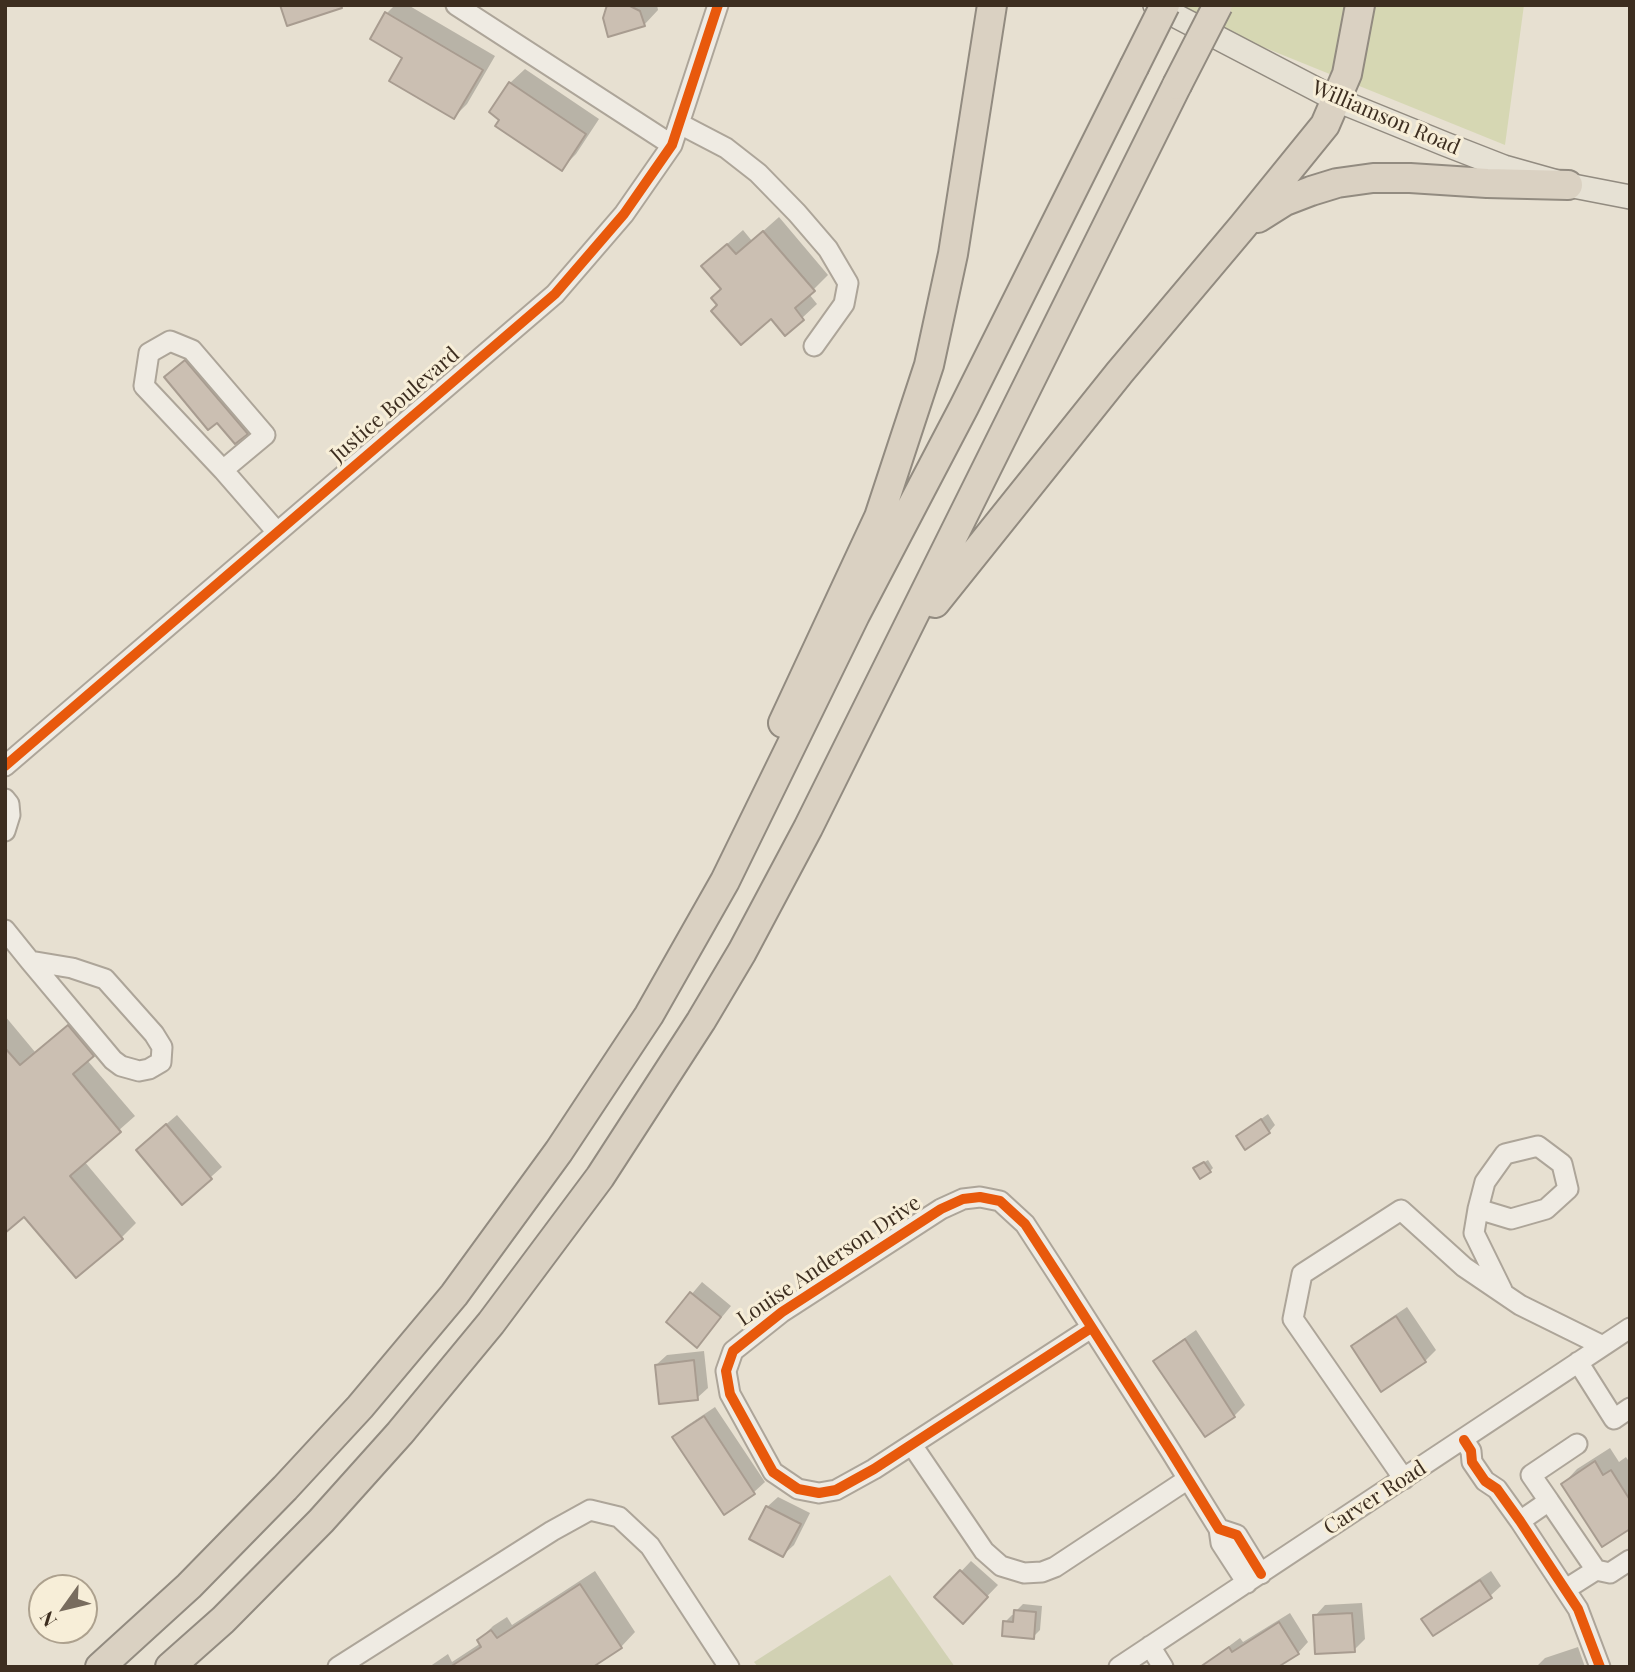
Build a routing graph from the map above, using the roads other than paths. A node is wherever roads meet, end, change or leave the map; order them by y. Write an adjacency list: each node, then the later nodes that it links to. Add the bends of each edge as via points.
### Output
1 (718, 5): 9 (street, Justice Boulevard)
2 (992, 5): 21 (highway, via 953,254 929,365 879,517 781,726)
3 (1155, 5): 8 (main road, Williamson Road)
4 (1165, 5): 21 (highway, bridge)
5 (1218, 5): 17 (highway, bridge)
6 (1360, 5): 8 (highway, via 1354,47)
7 (464, 7): 10 (street)
8 (1337, 100): 11 (main road, Williamson Road, via 1504,167); 13 (highway, via 1325,125)
9 (680, 124): 10 (street, Justice Boulevard); 14 (street, via 726,148 758,173 828,249 848,283 844,304)
10 (672, 145): 16 (street, Justice Boulevard, via 624,214 555,294)
11 (1568, 185): 12 (main road, Williamson Road); 13 (highway, via 1373,178 1311,191)
12 (1630, 197)
13 (1243, 226): 17 (highway, via 1017,497)
14 (814, 346)
15 (223, 470): 15 (street, via 265,435 192,350 170,341 149,353 144,386); 16 (street)
16 (276, 532): 18 (street, Justice Boulevard)
17 (894, 657): 44 (highway, via 742,952 600,1177 491,1324 401,1433 321,1521)
18 (5, 766)
19 (5, 799): 20 (street, via 10,815)
20 (5, 831)
21 (725, 881): 43 (highway, via 649,1015 559,1151 454,1294 285,1488 189,1586)
22 (5, 930): 23 (street)
23 (30, 961): 23 (street, via 113,1060 139,1070 161,1062 162,1047 154,1034 105,979)
24 (1478, 1209): 24 (street, via 1511,1219 1546,1209 1568,1189 1562,1164 1538,1146 1505,1154 1485,1182); 25 (street, via 1474,1233)
25 (1504, 1294): 28 (street); 35 (street, via 1464,1266 1401,1210 1302,1273 1293,1319)
26 (1091, 1328): 32 (street, Louise Anderson Drive); 32 (street, Louise Anderson Drive, via 1025,1224 1000,1201 981,1197 941,1209 782,1312 733,1352 726,1371 730,1394 773,1472 798,1489 836,1490); 34 (street, Louise Anderson Drive)
27 (1630, 1328): 28 (street, Carver Road)
28 (1603, 1346): 29 (street, Carver Road)
29 (1578, 1363): 30 (street, via 1614,1419); 33 (street, Carver Road)
30 (1630, 1408)
31 (1577, 1444): 36 (street, via 1531,1475)
32 (912, 1445): 34 (street, via 984,1551 1001,1566 1024,1573 1055,1567)
33 (1467, 1446): 35 (street, Carver Road); 37 (street, via 1485,1481 1497,1489)
34 (1188, 1479): 40 (street, Louise Anderson Drive, via 1219,1529 1237,1535)
35 (1404, 1479): 40 (street, Carver Road)
36 (1549, 1502): 37 (street); 39 (street)
37 (1520, 1521): 41 (street)
38 (1630, 1560): 39 (street, via 1609,1573)
39 (1596, 1570): 41 (street)
40 (1254, 1578): 42 (street, Carver Road)
41 (1566, 1590): 49 (street)
42 (1150, 1646): 47 (street, Carver Road); 48 (street)
43 (100, 1667)
44 (170, 1667)
45 (338, 1667): 46 (street, via 590,1510 620,1517 650,1546)
46 (729, 1667)
47 (1119, 1667)
48 (1163, 1667)
49 (1600, 1667)

